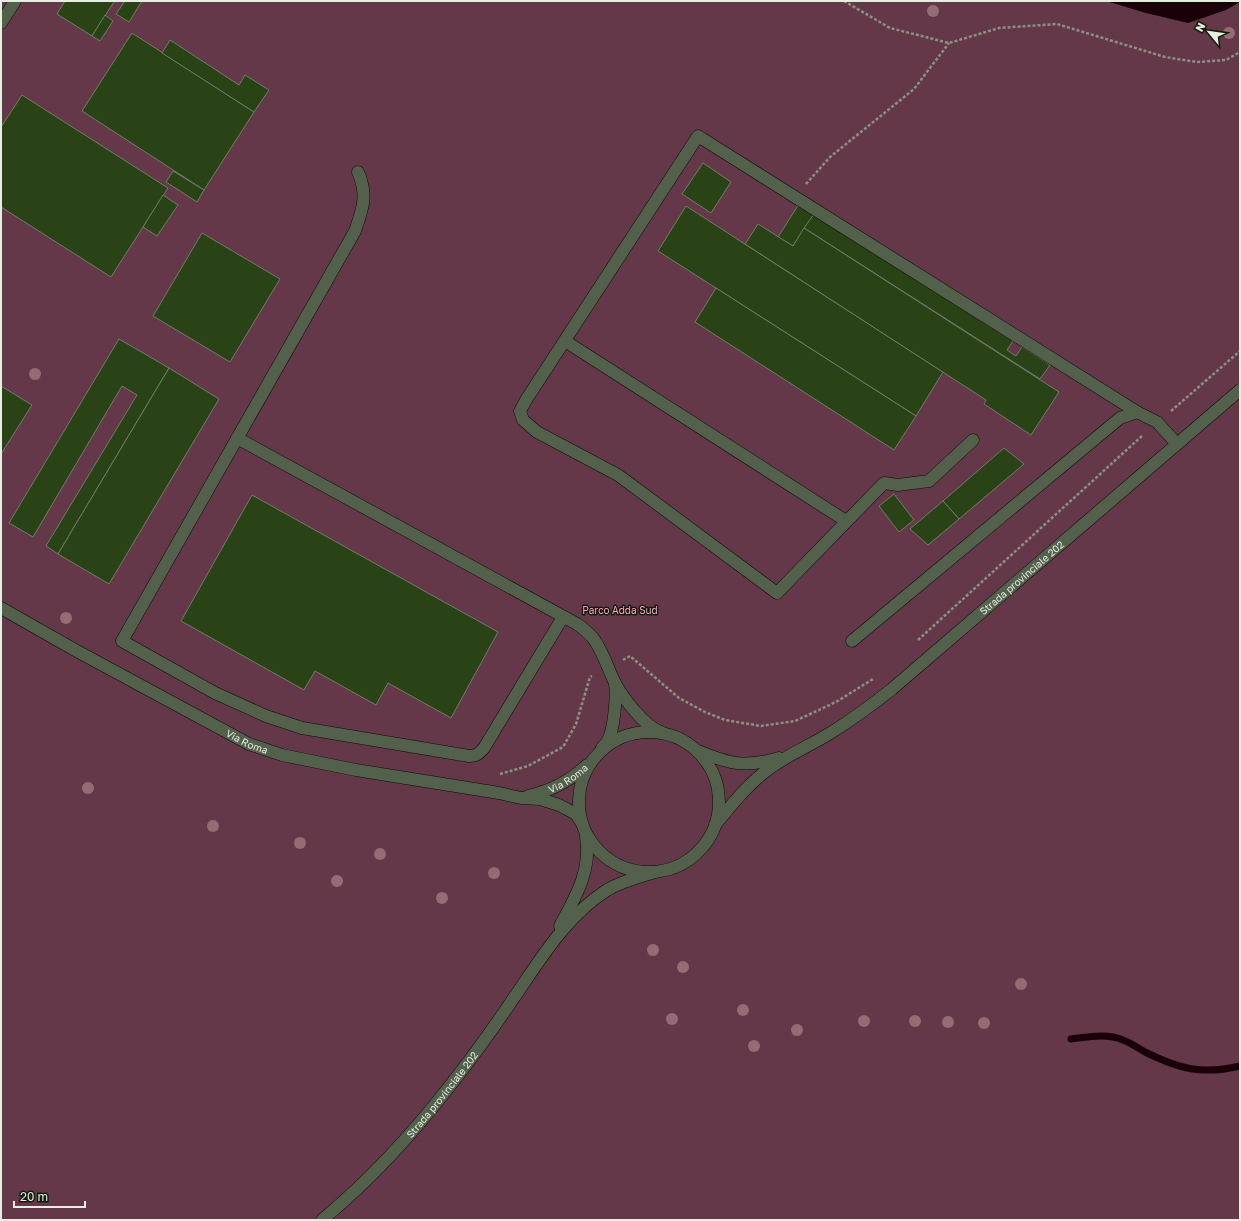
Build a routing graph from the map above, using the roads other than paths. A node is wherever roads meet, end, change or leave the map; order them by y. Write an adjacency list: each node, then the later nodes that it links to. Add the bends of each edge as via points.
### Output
1 (15, 1): 2 (street)
2 (1, 23)
3 (358, 172): 7 (street, via 363,183 364,196 355,231)
4 (565, 342): 6 (street, via 698,136); 10 (street); 10 (street, via 520,411 523,420 537,432 618,474 777,593)
5 (1240, 390): 9 (street, Strada provinciale 202)
6 (1137, 412): 9 (street, via 1157,422); 13 (street, via 1120,418)
7 (237, 438): 12 (street); 12 (street, via 122,640 215,693 266,716 302,728 475,756 484,748)
8 (973, 440): 10 (street, via 929,481 898,485 884,483)
9 (1177, 444): 18 (street, Strada provinciale 202, via 892,689 831,733)
10 (846, 521)
11 (1, 608): 20 (street, Via Roma, via 88,658 249,744 282,755 356,770)
12 (563, 617): 14 (street, via 577,624 595,640)
13 (852, 641)
14 (615, 682): 15 (street, via 643,720 654,730); 16 (street, via 616,696 611,731)
15 (661, 732): 16 (street, Strada provinciale 202, via 639,732 618,738); 17 (street, Strada provinciale 202, via 681,739)
16 (600, 751): 19 (street, Strada provinciale 202)
17 (697, 751): 18 (street, Strada provinciale 202, via 726,762 748,764 766,762); 21 (street, Strada provinciale 202, via 710,767 717,785 719,805)
18 (793, 752): 21 (street, Strada provinciale 202, via 754,780)
19 (590, 762): 20 (street, Via Roma, via 565,783); 22 (street, Strada provinciale 202, via 581,781 578,802)
20 (521, 798): 22 (street, Via Roma, via 540,799 559,805 576,814)
21 (716, 825): 23 (street, Strada provinciale 202, via 706,843 692,857 675,868)
22 (583, 826): 23 (street, Strada provinciale 202, via 592,844 609,861 631,871); 24 (street, Strada provinciale 202, via 588,847 583,878 575,899)
23 (655, 872): 24 (street, Strada provinciale 202, via 618,884 597,897 578,914)
24 (544, 953): 25 (street, Strada provinciale 202, via 490,1032 416,1128 377,1171)
25 (322, 1220)

